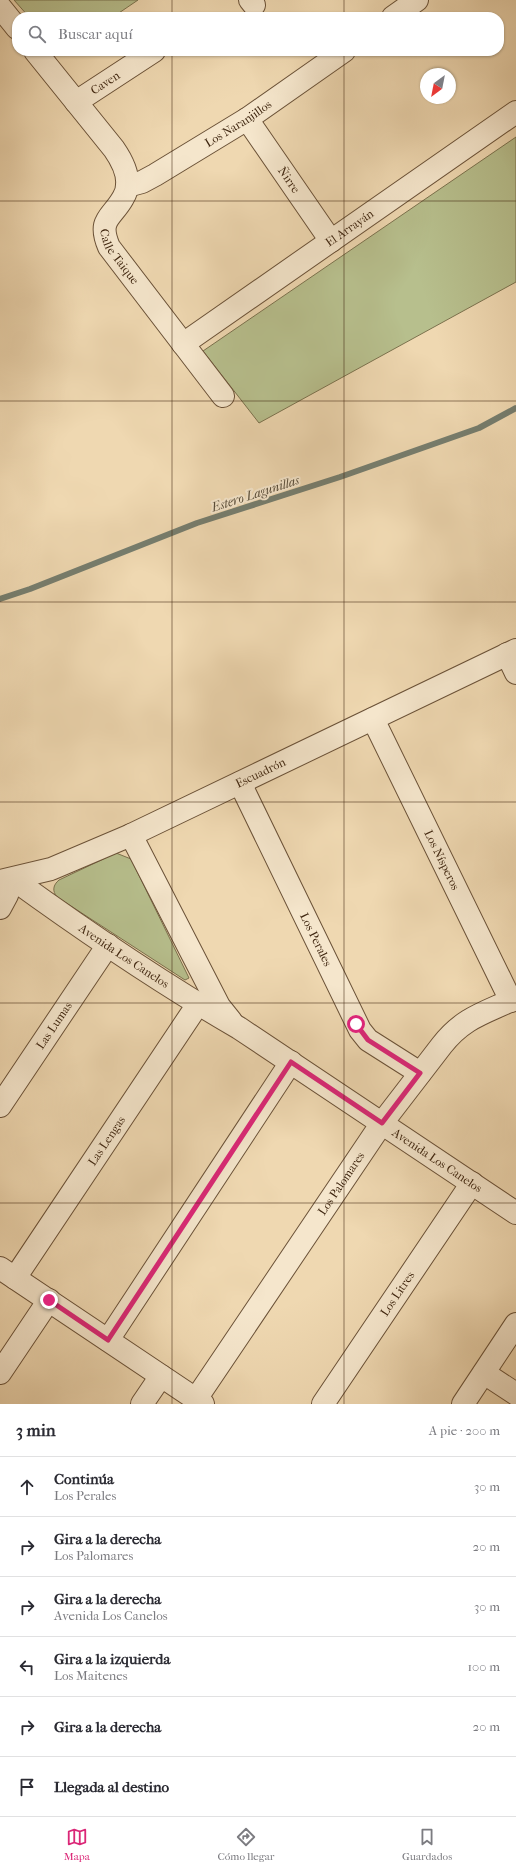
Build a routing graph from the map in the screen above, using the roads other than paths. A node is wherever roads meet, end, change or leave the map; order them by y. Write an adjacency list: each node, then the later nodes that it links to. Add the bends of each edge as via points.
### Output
1 (417, 0): 3 (street)
2 (0, 7): 4 (street)
3 (400, 12)
4 (12, 22)
5 (39, 56): 8 (street)
6 (146, 56): 8 (street, Caven)
7 (337, 56): 10 (street, Los Naranjillos)
8 (76, 102): 11 (street, via 120,158 125,169)
9 (516, 112): 12 (street, El Arrayán)
10 (247, 119): 11 (street, Los Naranjillos, via 155,175); 12 (street, Ñirre)
11 (127, 186): 13 (street, Calle Taique, via 123,199 108,217 106,240 113,254)
12 (332, 241): 13 (street, El Arrayán)
13 (183, 344): 14 (street, Calle Taique)
14 (224, 396)
15 (513, 659): 16 (street, Escuadrón)
16 (373, 718): 17 (street, Escuadrón); 22 (street, Los Nísperos)
17 (240, 783): 18 (street, Escuadrón); 26 (street, Los Perales, via 360,1030 368,1040)
18 (131, 835): 19 (street, Escuadrón, via 51,869); 24 (street, Avenida Los Canelos, via 219,1006)
19 (6, 880): 20 (street, via 8,895); 21 (street, Avenida Los Canelos)
20 (0, 908)
21 (108, 945): 23 (street, Avenida Los Canelos); 27 (street, Las Lumas)
22 (514, 999): 26 (street, Los Palomares, via 461,1025 450,1034)
23 (198, 1004): 24 (street, Avenida Los Canelos); 31 (street, Las Lengas)
24 (239, 1028): 25 (street, Avenida Los Canelos)
25 (291, 1062): 28 (street, Avenida Los Canelos); 34 (street)
26 (420, 1073): 28 (street, Los Palomares)
27 (0, 1106)
28 (382, 1123): 29 (street, Avenida Los Canelos); 39 (street, Los Palomares)
29 (472, 1184): 30 (street, Avenida Los Canelos); 41 (street, Los Litres)
30 (516, 1213)
31 (8, 1273): 32 (street)
32 (49, 1300): 34 (street); 35 (street)
33 (516, 1324): 36 (street)
34 (108, 1340): 37 (street)
35 (0, 1373)
36 (484, 1373): 38 (street); 42 (street)
37 (161, 1376): 39 (street); 40 (street)
38 (516, 1394)
39 (200, 1401)
40 (142, 1404)
41 (323, 1404)
42 (463, 1404)

